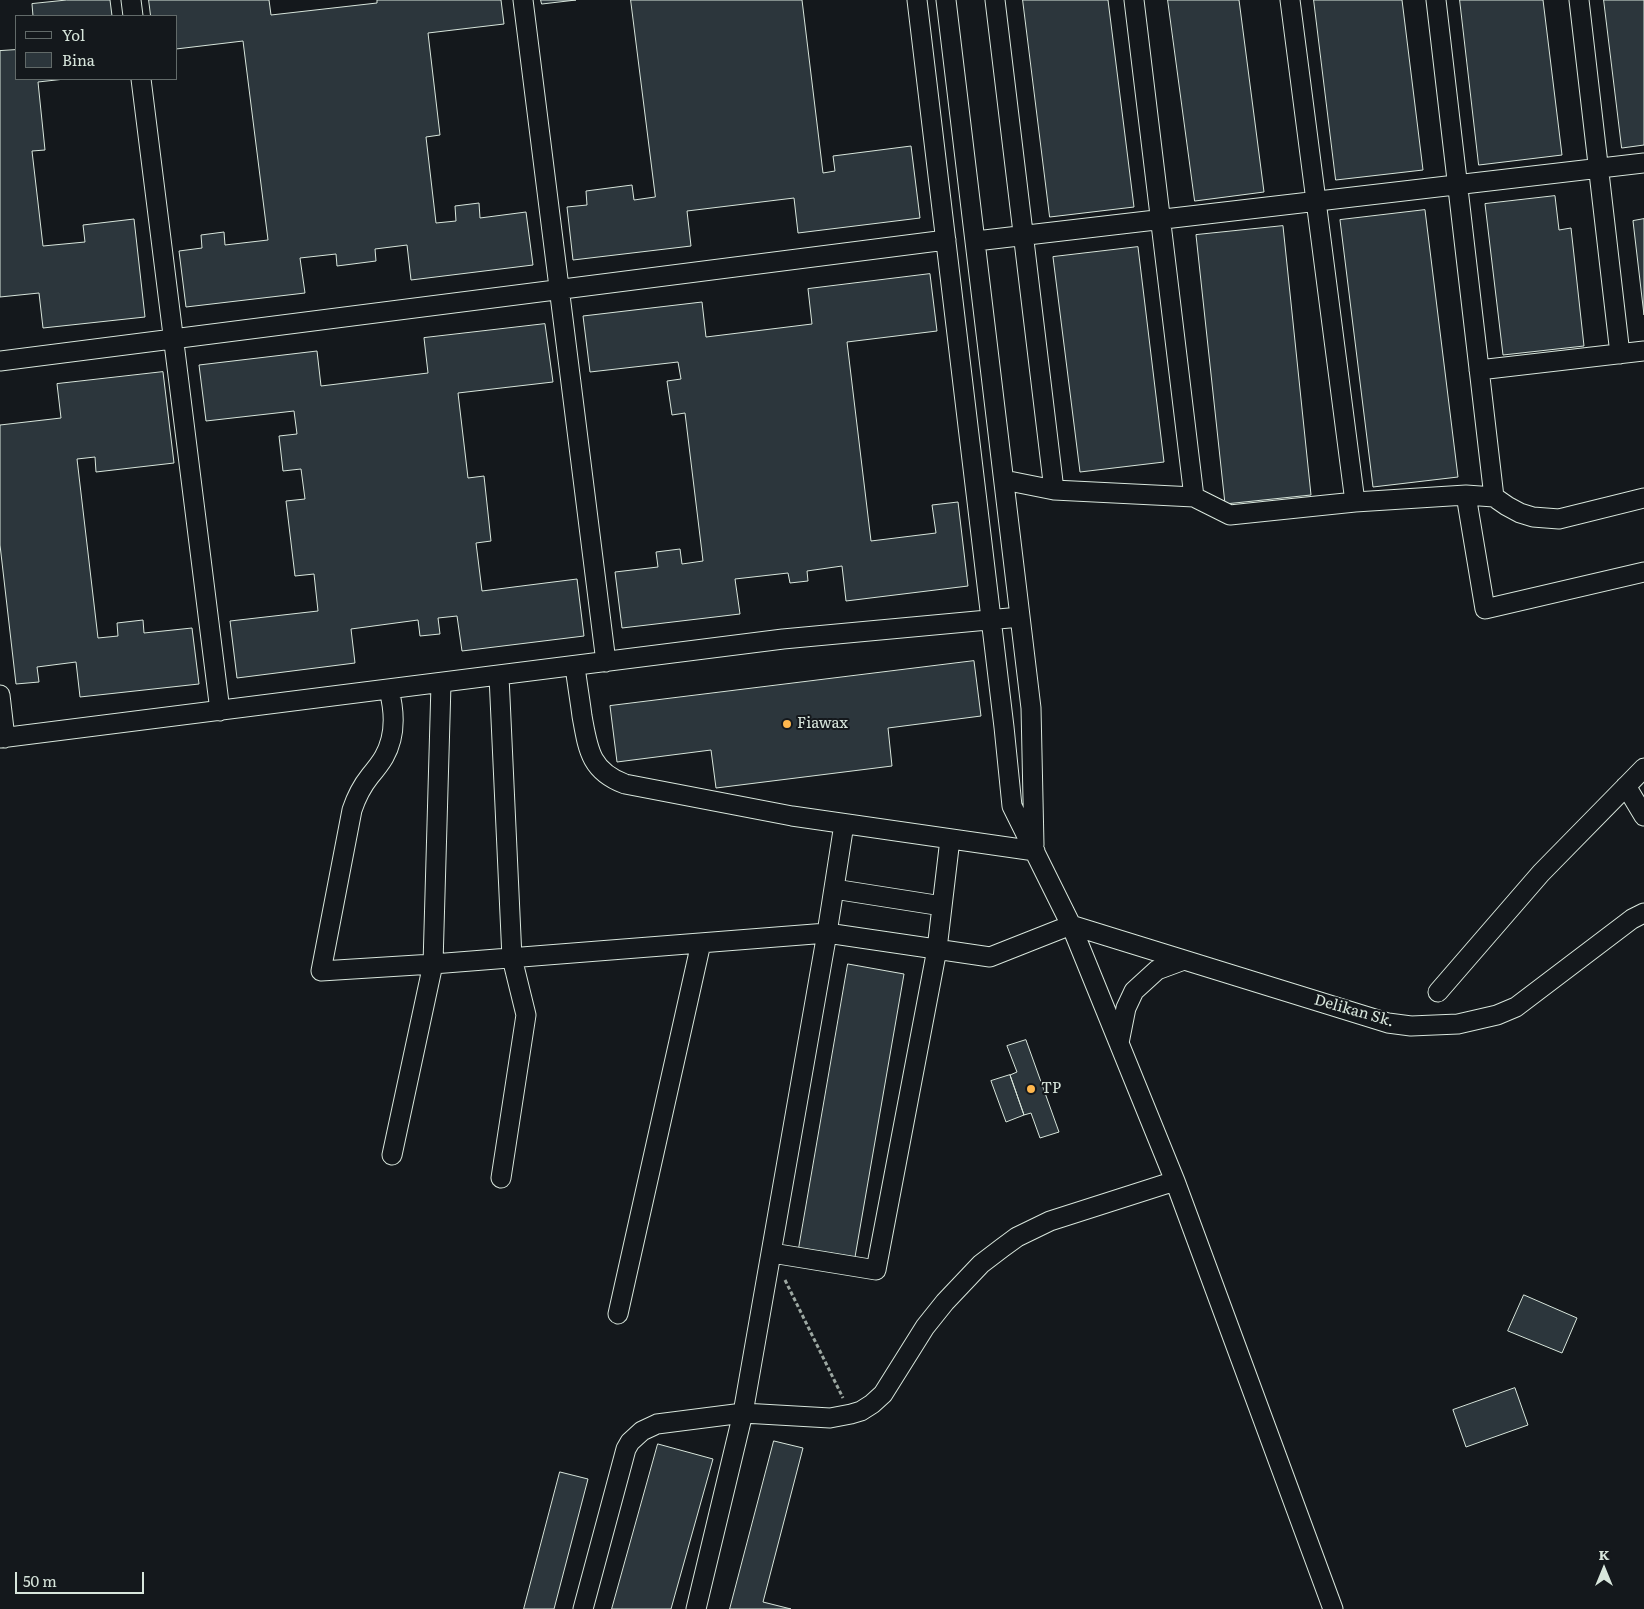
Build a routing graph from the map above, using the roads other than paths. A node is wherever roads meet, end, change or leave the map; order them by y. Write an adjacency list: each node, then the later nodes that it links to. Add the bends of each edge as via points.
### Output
1 (131, 0): 10 (street)
2 (523, 0): 20 (street)
3 (917, 0): 18 (street)
4 (946, 0): 19 (street)
5 (995, 0): 17 (street)
6 (1134, 0): 16 (street)
7 (1290, 0): 15 (street)
8 (1436, 0): 14 (street)
9 (1579, 0): 13 (street)
10 (133, 15)
11 (141, 80): 21 (street)
12 (1644, 163): 13 (street)
13 (1598, 168): 14 (street); 23 (street)
14 (1458, 185): 15 (street); 25 (street)
15 (1316, 202): 16 (street); 32 (street)
16 (1160, 220): 17 (street); 29 (street)
17 (1023, 236): 19 (street); 27 (street)
18 (946, 240): 20 (street); 35 (street)
19 (976, 241): 26 (street)
20 (559, 289): 21 (street); 36 (street)
21 (173, 338): 24 (street); 42 (street)
22 (1644, 351): 23 (street)
23 (1620, 354): 25 (street)
24 (0, 361)
25 (1479, 370): 30 (street)
26 (1004, 480): 27 (street); 34 (street)
27 (1054, 490): 29 (street)
28 (1466, 495): 30 (street); 32 (street); 33 (street, via 1486,609)
29 (1194, 497): 32 (street, via 1230,515)
30 (1494, 497): 31 (street, via 1520,513 1559,519)
31 (1644, 498)
32 (1355, 502)
33 (1644, 572)
34 (1020, 617): 35 (street); 49 (street, via 1031,708)
35 (991, 619): 36 (street, via 783,639); 49 (street, via 1012,806)
36 (606, 662): 37 (street)
37 (575, 666): 38 (street); 47 (street, via 590,755 600,769 616,780)
38 (499, 676): 39 (street); 57 (street)
39 (441, 684): 40 (street); 59 (street)
40 (389, 690): 42 (street); 59 (street, via 393,704 392,734 384,757 362,787 352,810 321,970)
41 (0, 695): 43 (street)
42 (220, 711): 43 (street)
43 (3, 738)
44 (1644, 768): 45 (street)
45 (1626, 786): 46 (street); 60 (street, via 1541,874)
46 (1644, 816)
47 (844, 824): 48 (street); 50 (street)
48 (950, 839): 49 (street); 51 (street)
49 (1035, 851): 53 (street)
50 (834, 890): 51 (street); 54 (street)
51 (942, 906): 56 (street)
52 (1644, 913): 58 (street, Delikan Sk., via 1516,1008 1458,1024 1411,1026 1388,1023)
53 (1070, 925): 56 (street, via 990,956); 58 (street, Delikan Sk.); 61 (street)
54 (827, 933): 55 (street); 56 (street); 65 (street)
55 (701, 943): 57 (street); 66 (street)
56 (937, 949): 65 (street, via 876,1270)
57 (512, 958): 59 (street); 63 (street, via 526,1015)
58 (1184, 960): 61 (street, via 1157,970 1134,991 1126,1008)
59 (433, 964): 62 (street)
60 (1438, 992)
61 (1118, 1043): 64 (street)
62 (392, 1155)
63 (501, 1178)
64 (1175, 1181): 67 (street, via 1050,1221 1002,1248 945,1302 925,1327 883,1394 872,1404 851,1414 830,1418); 70 (street)
65 (772, 1253): 67 (street)
66 (618, 1314)
67 (743, 1413): 68 (street, via 657,1424 642,1430 630,1442); 69 (street)
68 (583, 1609)
69 (696, 1609)
70 (1333, 1609)

